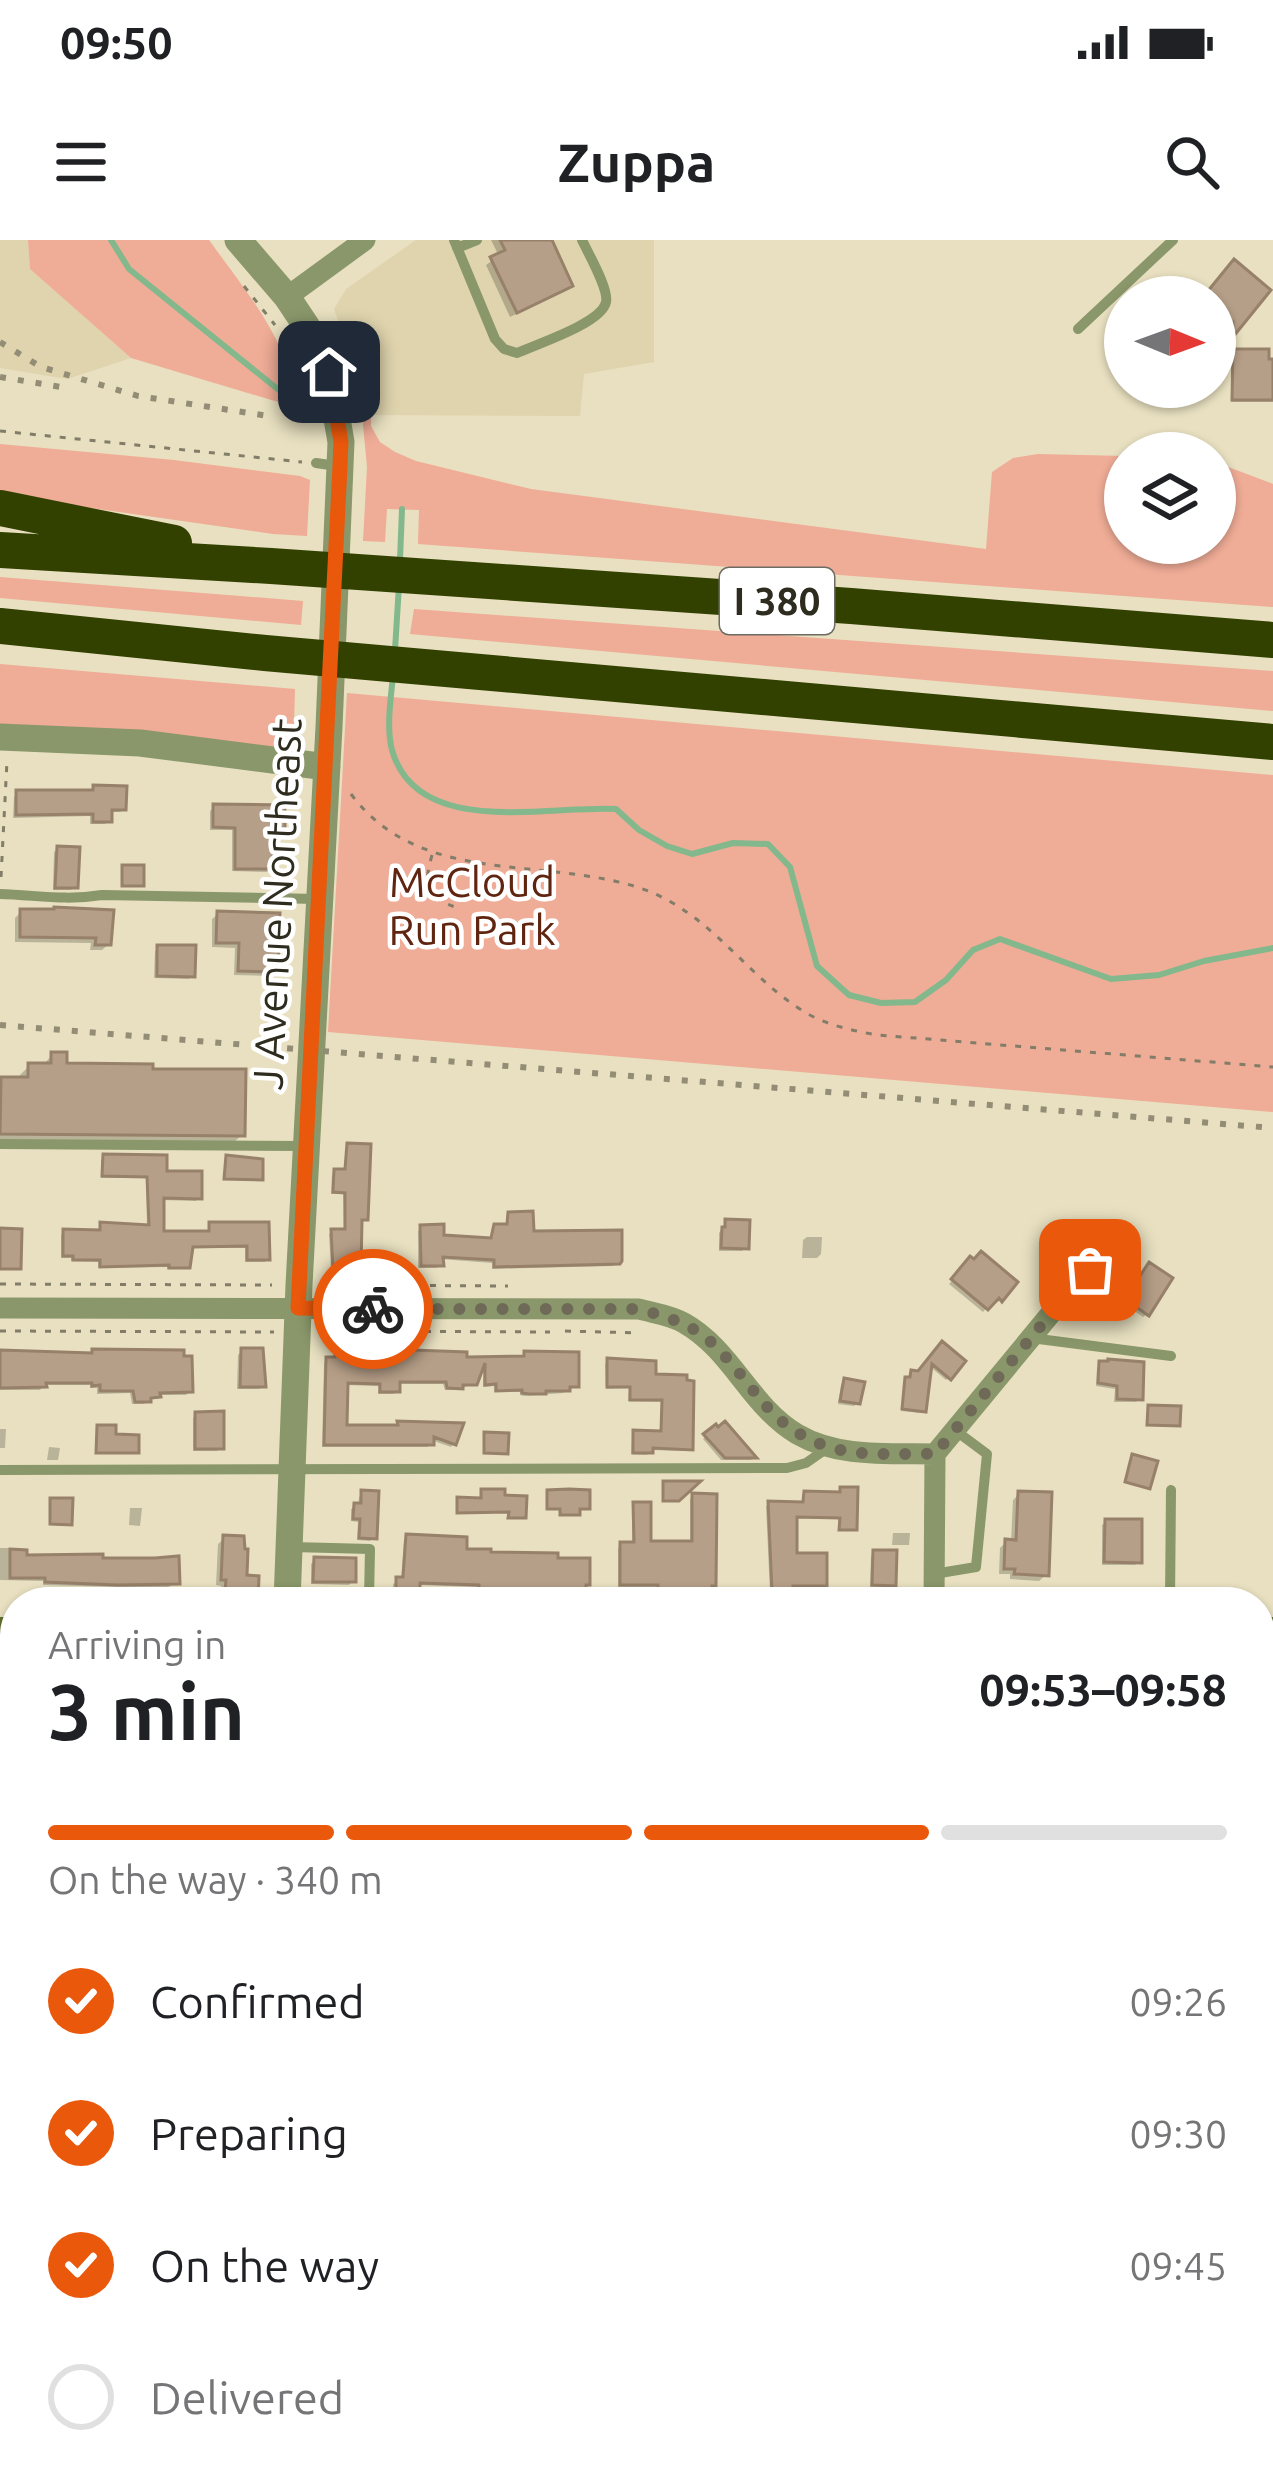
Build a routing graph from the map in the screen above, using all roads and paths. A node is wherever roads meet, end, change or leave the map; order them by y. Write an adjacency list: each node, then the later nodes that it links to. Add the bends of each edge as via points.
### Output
1 (238, 240): 8 (street, J Avenue Northeast)
2 (365, 240): 8 (street)
3 (477, 240): 6 (lane)
4 (582, 240): 6 (lane, via 604,307 518,353 495,339)
5 (1173, 240): 10 (lane)
6 (455, 244)
7 (236, 275): 9 (path)
8 (286, 297): 12 (street, J Avenue Northeast, via 329,372 341,442)
9 (274, 323)
10 (1078, 329)
11 (0, 431): 12 (path)
12 (328, 465): 22 (street, J Avenue Northeast)
13 (0, 508): 15 (highway)
14 (0, 550): 15 (highway, I 380)
15 (268, 565): 17 (highway, I 380)
16 (0, 626): 18 (highway, I 380)
17 (1273, 640)
18 (154, 643): 19 (highway); 20 (highway, I 380)
19 (0, 646)
20 (1266, 742)
21 (4, 748): 22 (street, via 140,743); 25 (path)
22 (327, 766): 26 (street, J Avenue Northeast)
23 (349, 788): 24 (path, via 403,841)
24 (433, 853): 27 (path, via 428,890); 28 (path, via 620,883 663,898 793,1004 852,1030)
25 (0, 895): 26 (lane)
26 (320, 898): 30 (street, J Avenue Northeast)
27 (458, 908)
28 (1273, 1067)
29 (0, 1144): 30 (lane)
30 (306, 1147): 37 (street, J Avenue Northeast)
31 (1107, 1253): 42 (street)
32 (0, 1284): 33 (path)
33 (280, 1285)
34 (323, 1286): 35 (path)
35 (512, 1286)
36 (0, 1308): 37 (street)
37 (298, 1308): 45 (street, via 639,1309 681,1321 714,1344 770,1414); 48 (street, J Avenue Northeast)
38 (0, 1331): 40 (path)
39 (319, 1331): 41 (path)
40 (276, 1332)
41 (638, 1333)
42 (1031, 1338): 43 (lane); 44 (street)
43 (1172, 1356)
44 (955, 1430): 46 (street); 51 (lane, via 986,1454 976,1567)
45 (828, 1448): 46 (street); 48 (lane, via 787,1468)
46 (935, 1454): 51 (street)
47 (0, 1469): 48 (lane)
48 (291, 1470): 50 (street, J Avenue Northeast)
49 (1171, 1490): 55 (lane)
50 (289, 1547): 52 (street, J Avenue Northeast); 53 (lane, via 370,1549)
51 (934, 1574): 54 (street)
52 (287, 1587)
53 (369, 1587)
54 (934, 1587)
55 (1170, 1587)

